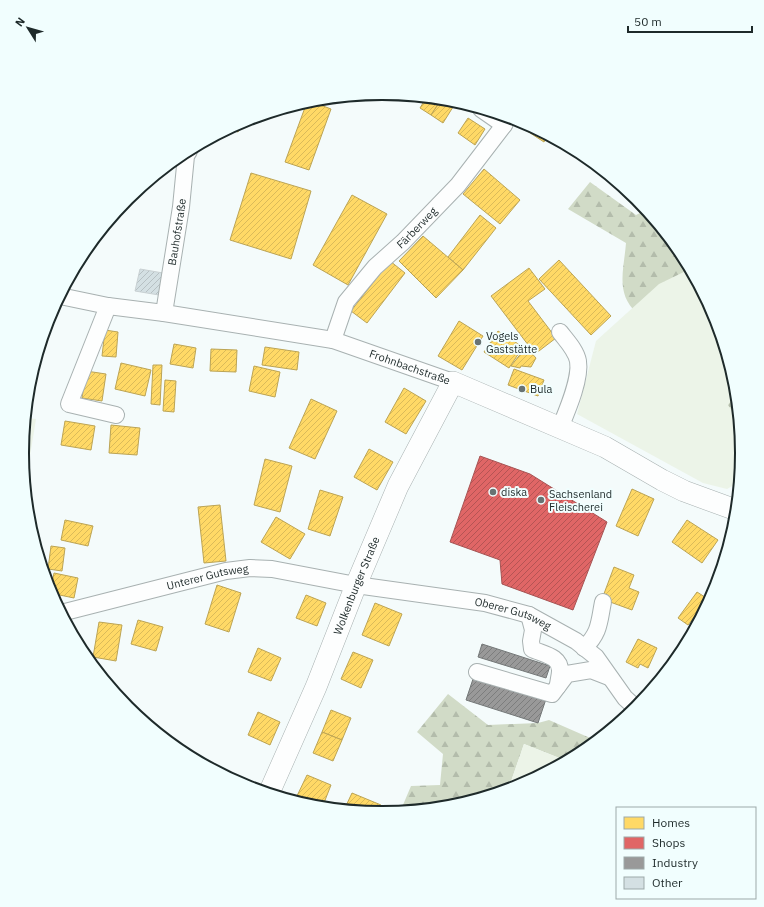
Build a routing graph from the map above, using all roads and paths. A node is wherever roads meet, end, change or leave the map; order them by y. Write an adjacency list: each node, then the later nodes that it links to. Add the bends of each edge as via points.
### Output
1 (505, 123): 7 (street, Färberweg, via 458,185 403,242 374,267 346,302)
2 (186, 160): 5 (street, Bauhofstraße, via 181,207)
3 (65, 297): 4 (street, Frohnbachstraße)
4 (108, 306): 5 (street, Frohnbachstraße); 9 (street, via 69,404)
5 (164, 313): 7 (street, Frohnbachstraße)
6 (560, 332): 10 (street, via 576,355 578,366 572,399)
7 (333, 340): 8 (street, Frohnbachstraße)
8 (453, 382): 10 (main road, Frohnbachstraße); 12 (main road, Wolkenburger Straße, via 398,486)
9 (116, 415)
10 (560, 428): 11 (main road, Frohnbachstraße, via 605,447 684,491)
11 (731, 508)
12 (356, 585): 14 (street, Unterer Gutsweg, via 272,569 250,568 219,573); 15 (street, Oberer Gutsweg, via 485,603); 21 (main road, Wolkenburger Straße, via 316,686)
13 (603, 602): 16 (street, via 598,631)
14 (66, 612)
15 (529, 615): 16 (street, Oberer Gutsweg); 19 (street, via 533,630 532,649 558,661)
16 (584, 648): 18 (street, Oberer Gutsweg, via 596,657)
17 (478, 672): 19 (street, via 552,694)
18 (609, 677): 19 (street, via 591,670 567,674); 20 (street, Oberer Gutsweg)
19 (558, 686)
20 (631, 704)
21 (270, 788)

